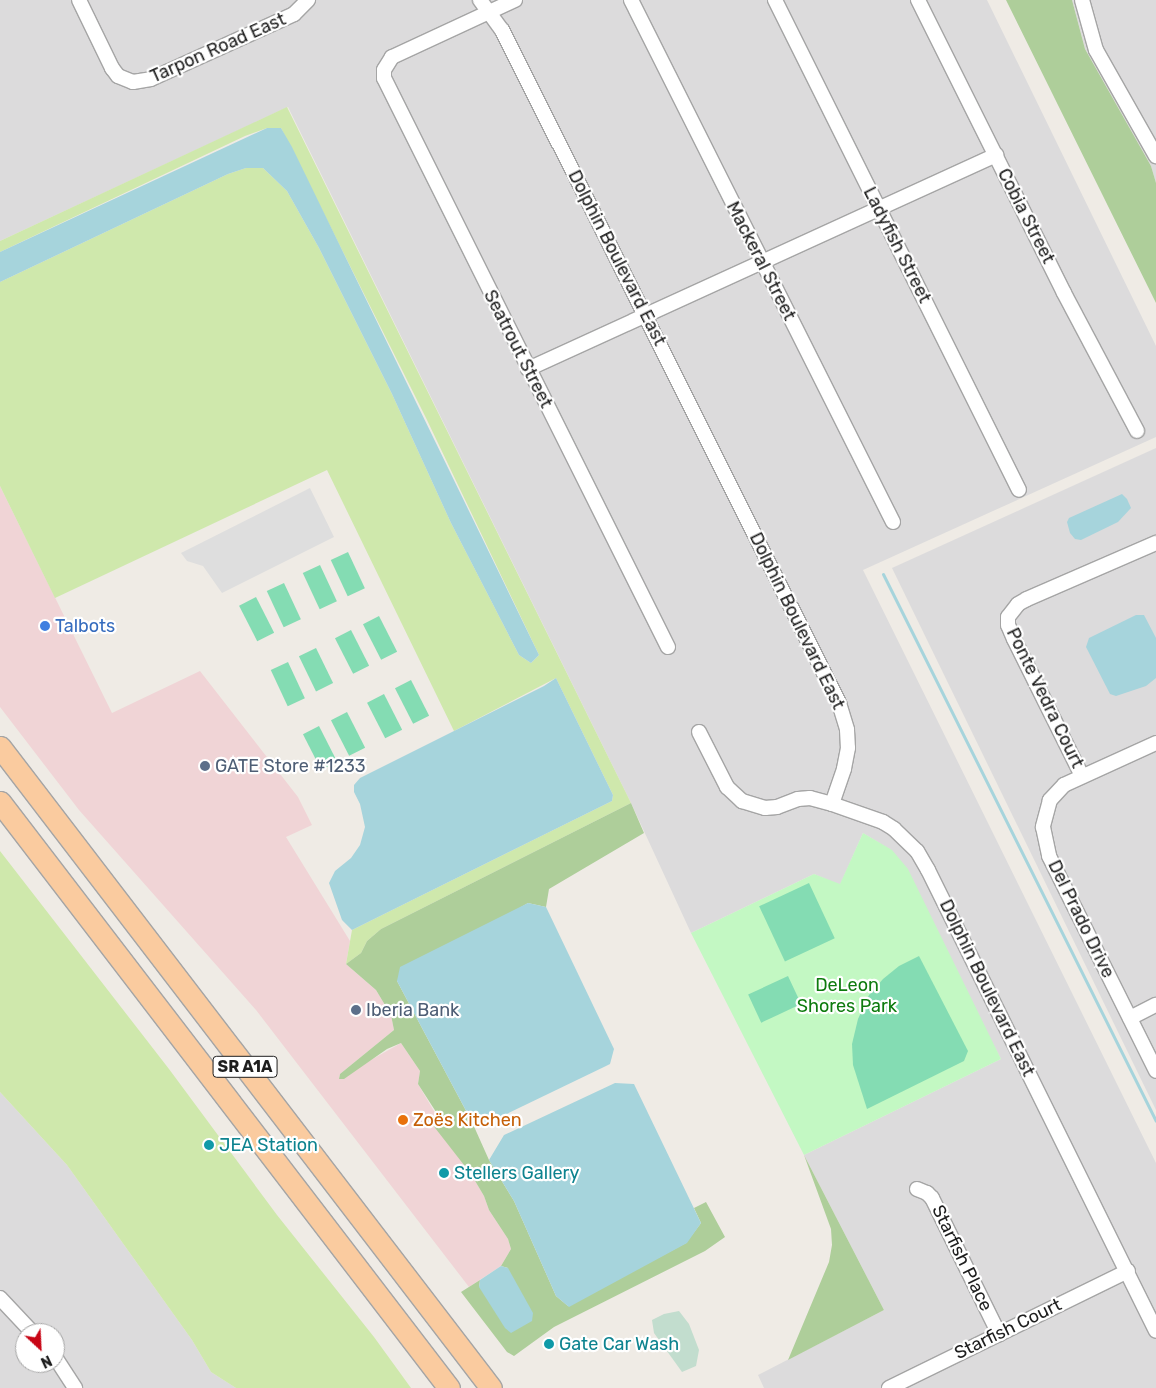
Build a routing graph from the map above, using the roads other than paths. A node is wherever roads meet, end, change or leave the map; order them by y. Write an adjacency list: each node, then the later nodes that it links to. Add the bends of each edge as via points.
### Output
1 (80, 0): 2 (street, Tarpon Road East, via 112,68 118,76 133,82 151,79 294,14)
2 (308, 0)
3 (480, 0): 9 (street, Dolphin Boulevard East)
4 (515, 0): 9 (street)
5 (630, 0): 13 (street, Mackeral Street)
6 (774, 0): 12 (street, Ladyfish Street)
7 (918, 0): 11 (street, Cobia Street)
8 (1082, 0): 10 (street, via 1096,50 1106,71)
9 (489, 12): 14 (street, Dolphin Boulevard East, via 502,30); 15 (street, Seatrout Street, via 399,53 384,70 386,86)
10 (1154, 149)
11 (996, 155): 12 (street); 16 (street, Cobia Street)
12 (880, 209): 13 (street); 17 (street, Ladyfish Street)
13 (762, 262): 14 (street); 18 (street, Mackeral Street)
14 (645, 315): 15 (street); 26 (street, Dolphin Boulevard East, via 841,710 848,748)
15 (528, 368): 20 (street, Seatrout Street)
16 (1136, 431)
17 (1019, 490)
18 (893, 522)
19 (1156, 543): 24 (street, Ponte Vedra Court, via 1027,599 1018,604 1008,617 1010,630)
20 (668, 647)
21 (699, 732): 26 (street, via 727,787 742,801 765,808 810,798)
22 (1156, 742): 24 (street, Ponte Vedra Court)
23 (0, 746): 39 (main road, SR A1A)
24 (1082, 776): 28 (street, Del Prado Drive, via 1064,785 1050,800 1045,813 1045,840 1057,872)
25 (0, 802): 38 (main road, SR A1A)
26 (832, 804): 31 (street, Dolphin Boulevard East, via 883,822 917,851)
27 (1156, 1005): 28 (street)
28 (1130, 1018): 29 (street, Del Prado Drive)
29 (1156, 1071)
30 (917, 1190): 35 (street, Starfish Place, via 932,1198)
31 (1128, 1271): 34 (street, Dolphin Boulevard East); 35 (street, Starfish Court)
32 (0, 1298): 33 (street)
33 (24, 1323)
34 (1156, 1331)
35 (999, 1334): 40 (street, Starfish Court)
36 (65, 1372): 37 (street)
37 (76, 1388)
38 (449, 1388)
39 (491, 1388)
40 (889, 1388)

